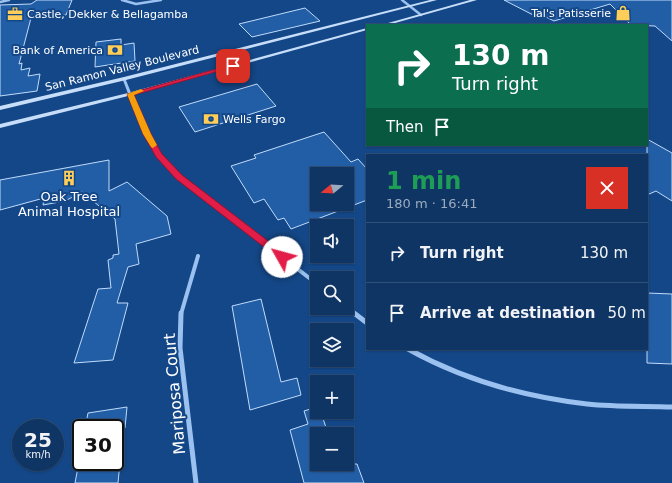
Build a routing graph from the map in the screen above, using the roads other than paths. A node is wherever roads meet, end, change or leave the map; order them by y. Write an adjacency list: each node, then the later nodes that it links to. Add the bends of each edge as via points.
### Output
1 (9, 0): 7 (street)
2 (122, 0): 3 (street, via 135,4)
3 (161, 0)
4 (402, 0): 8 (street)
5 (435, 0): 8 (main road, San Ramon Valley Boulevard)
6 (475, 0): 9 (main road)
7 (0, 2)
8 (410, 7): 9 (street); 12 (main road, San Ramon Valley Boulevard)
9 (421, 14): 10 (main road)
10 (386, 24)
11 (366, 29): 13 (main road, San Ramon Valley Boulevard)
12 (124, 79): 13 (street); 14 (main road, San Ramon Valley Boulevard)
13 (130, 94): 15 (main road, San Ramon Valley Boulevard); 17 (street, via 159,155 179,177)
14 (0, 108)
15 (0, 126)
16 (198, 256): 22 (street, Mariposa Court, via 181,308 180,348)
17 (310, 279)
18 (354, 313): 19 (street)
19 (366, 322)
20 (410, 350): 21 (street, via 492,383 538,395 587,404)
21 (672, 407)
22 (196, 483)

